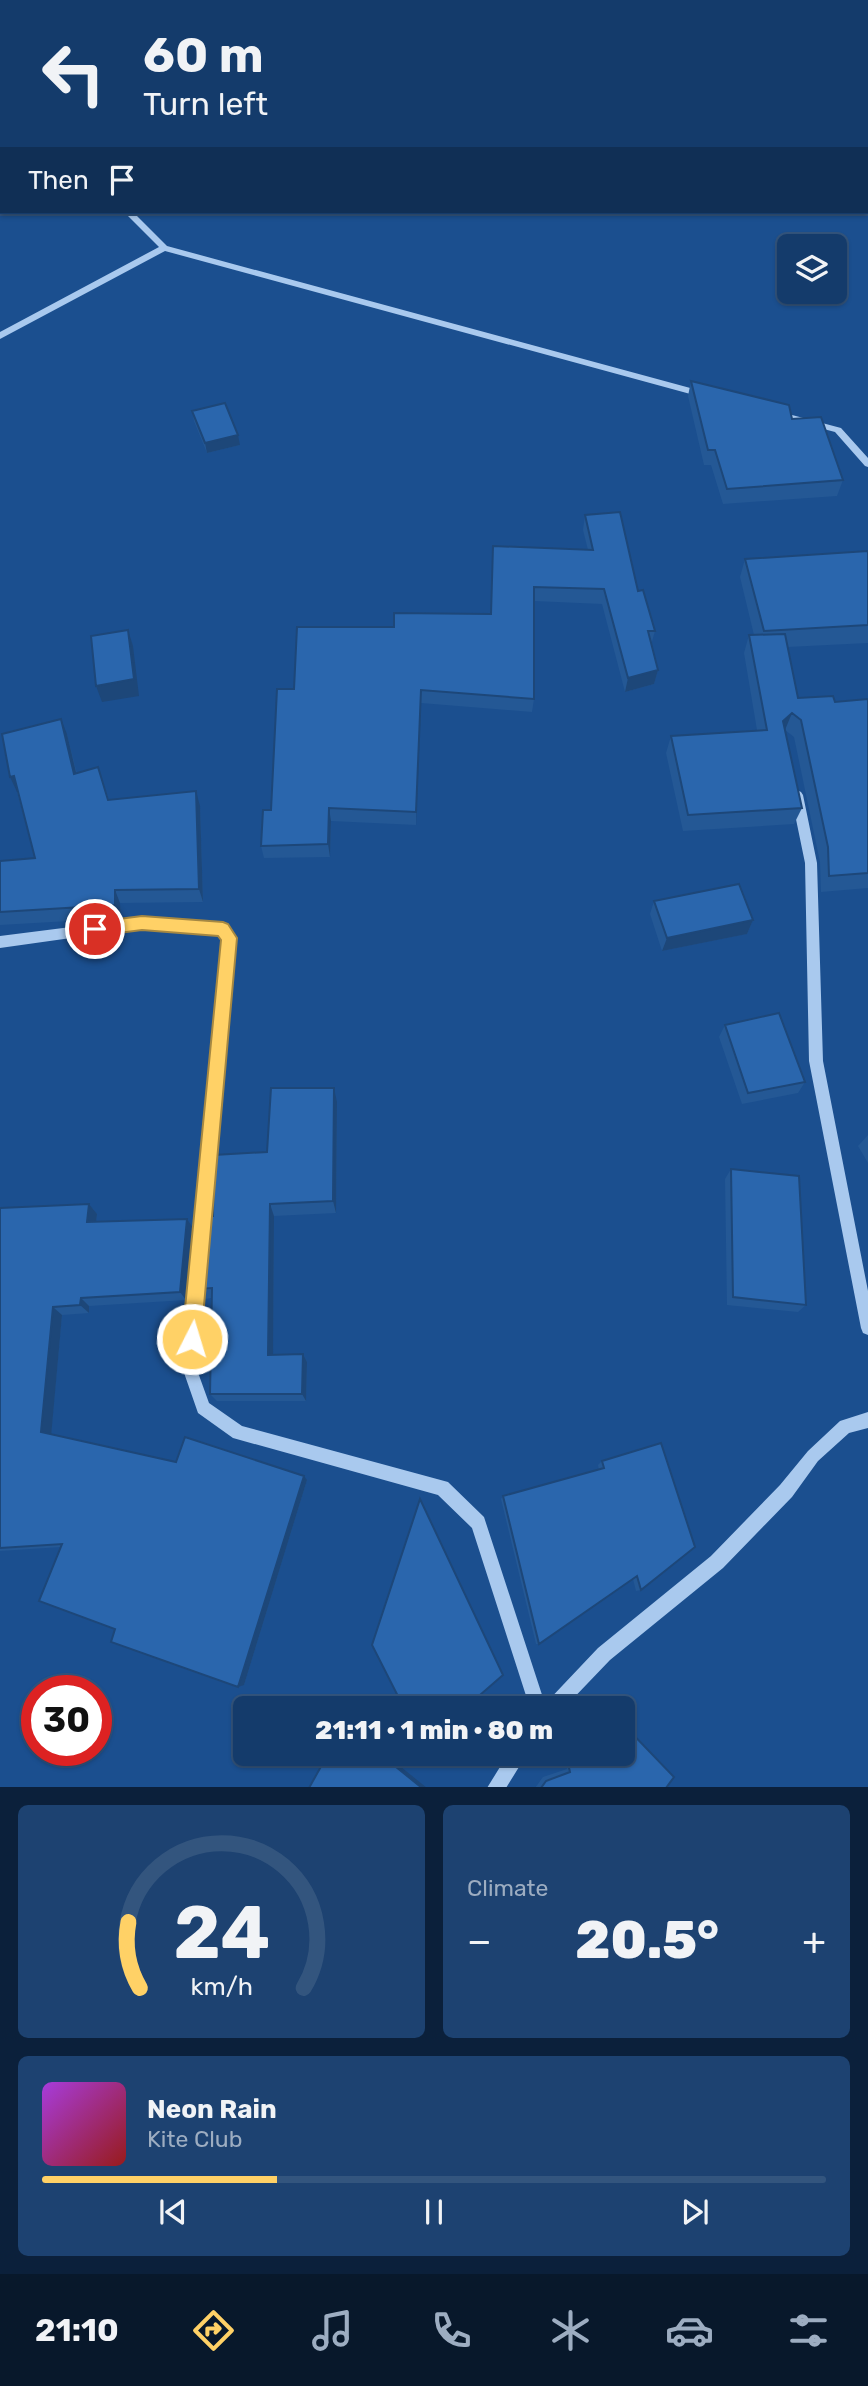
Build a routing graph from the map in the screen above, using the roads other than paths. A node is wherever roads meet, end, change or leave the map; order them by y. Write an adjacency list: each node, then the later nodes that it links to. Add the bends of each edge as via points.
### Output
1 (130, 214): 2 (street)
2 (164, 248): 3 (street); 4 (street)
3 (0, 336)
4 (716, 397)
5 (770, 412): 6 (street, via 838,430)
6 (868, 464)
7 (793, 775): 9 (street, via 811,863 817,1061)
8 (0, 942): 11 (street, via 142,923 223,929 229,938 227,964 189,1367 203,1408 238,1433 442,1488 478,1523)
9 (868, 1328)
10 (868, 1420): 12 (street, via 845,1426 717,1562 604,1654)
11 (534, 1696)
12 (564, 1696)
13 (510, 1766): 14 (street)
14 (495, 1787)

